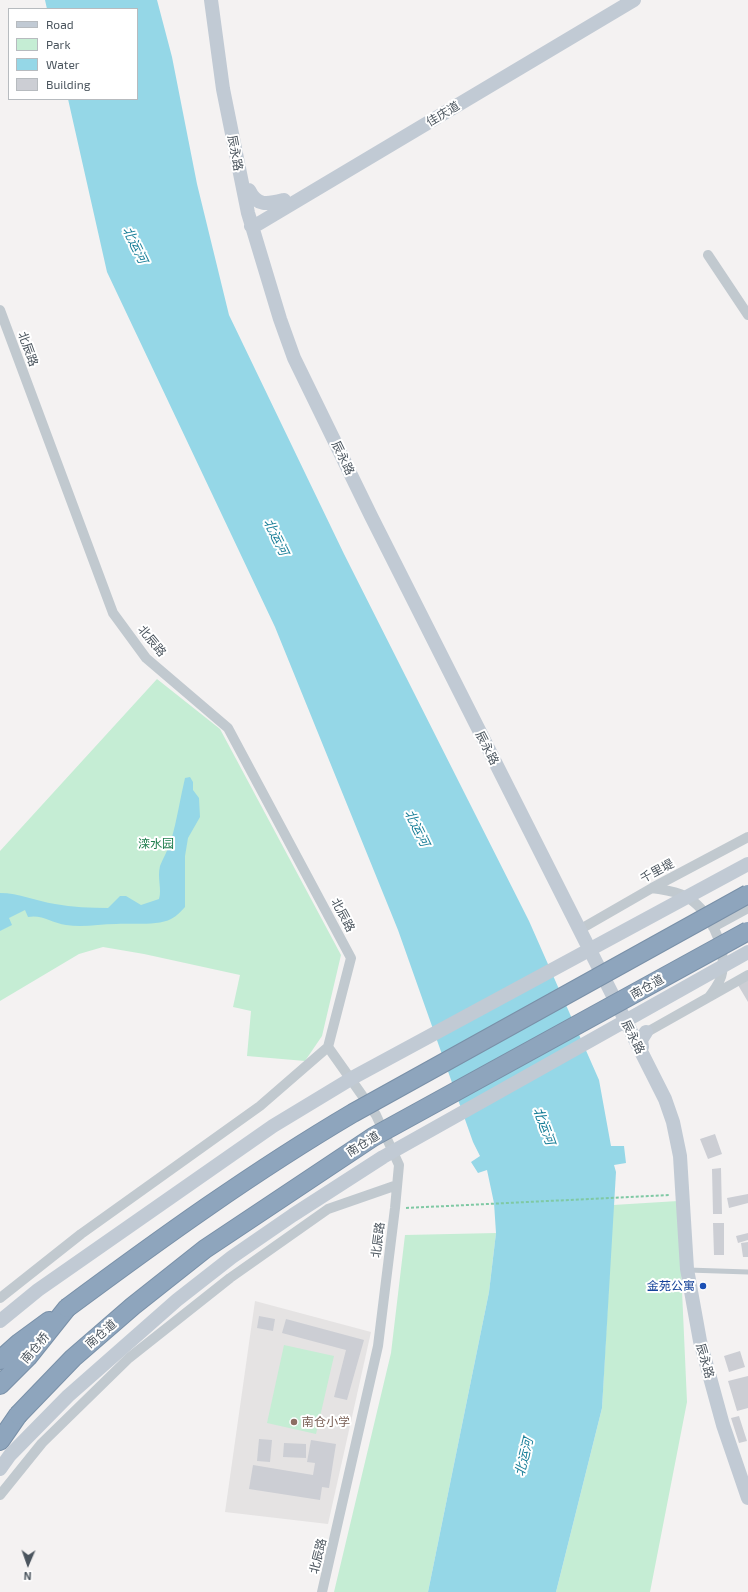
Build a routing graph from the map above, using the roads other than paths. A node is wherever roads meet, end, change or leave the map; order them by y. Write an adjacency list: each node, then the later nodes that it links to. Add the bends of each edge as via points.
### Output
1 (211, 0): 5 (street, 辰永路, via 223,89)
2 (217, 0): 5 (street, 辰永路)
3 (618, 0): 6 (street, 佳庆道)
4 (634, 0): 6 (street, 佳庆道)
5 (246, 190): 6 (street, via 260,203); 7 (street, 辰永路)
6 (288, 202): 7 (street, 佳庆道)
7 (255, 218): 17 (street, 辰永路, via 302,360)
8 (708, 255): 10 (street)
9 (0, 310): 23 (street, 北辰路, via 113,613 146,658 228,728 351,958)
10 (748, 315)
11 (748, 837): 13 (street, 千里堤)
12 (748, 864): 29 (street, bridge, via 354,1077 273,1126 51,1281)
13 (652, 888): 16 (street, via 667,890 696,903); 17 (street, 千里堤)
14 (748, 894): 28 (highway, bridge, via 302,1143 179,1226)
15 (748, 908): 16 (street)
16 (713, 927): 21 (street, via 722,949 722,974)
17 (580, 929): 22 (street, 辰永路)
18 (748, 931): 32 (highway, 南仓道, bridge, via 373,1137 287,1194 205,1249 133,1306 73,1358)
19 (748, 952): 35 (street, bridge, via 383,1157 232,1257 177,1300 68,1396 10,1455)
20 (748, 975): 21 (street)
21 (709, 997): 22 (street)
22 (640, 1039): 25 (street, 辰永路, via 673,1122 680,1156); 25 (street, 辰永路, via 679,1128)
23 (328, 1047): 24 (street, 北辰路, via 376,1116 399,1165); 27 (street, via 260,1106 81,1234)
24 (397, 1185): 37 (street, via 328,1209 230,1278 129,1358 42,1443); 39 (street, 北辰路, via 378,1346)
25 (689, 1270): 26 (lane); 36 (street, 辰永路, via 703,1341); 38 (street, 辰永路, via 700,1341 723,1425)
26 (748, 1272)
27 (0, 1298)
28 (67, 1308): 30 (highway); 31 (highway, 南仓桥, via 28,1356)
29 (0, 1321)
30 (0, 1360)
31 (0, 1385)
32 (18, 1415): 33 (highway); 34 (highway)
33 (0, 1433)
34 (0, 1441)
35 (0, 1469)
36 (748, 1485)
37 (0, 1495)
38 (748, 1498)
39 (322, 1592)

